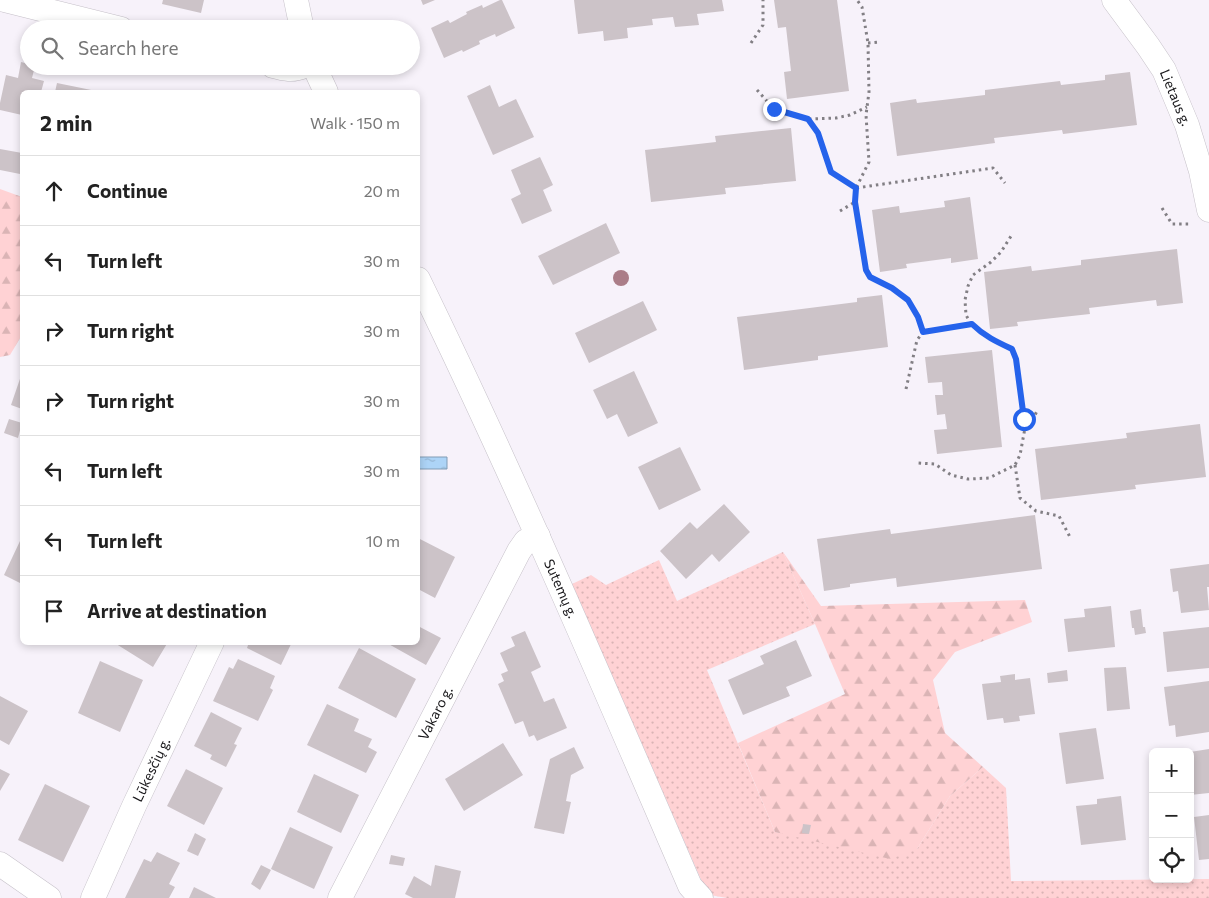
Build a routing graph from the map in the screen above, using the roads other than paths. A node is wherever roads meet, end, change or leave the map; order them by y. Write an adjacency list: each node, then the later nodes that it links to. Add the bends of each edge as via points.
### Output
1 (5, 0): 4 (street)
2 (296, 0): 5 (street)
3 (1114, 0): 8 (street, Lietaus g., via 1164,70 1187,125 1201,171)
4 (85, 20)
5 (300, 20)
6 (318, 75): 7 (street)
7 (325, 90)
8 (1205, 216)
9 (420, 283): 10 (street, Sutemų g.)
10 (538, 536): 15 (street, Vakaro g., via 526,541 519,551); 16 (street, Sutemų g., via 690,886)
11 (211, 645): 14 (street, Lūkesčių g.)
12 (0, 864): 13 (street)
13 (49, 898)
14 (93, 898)
15 (340, 898)
16 (701, 898)

